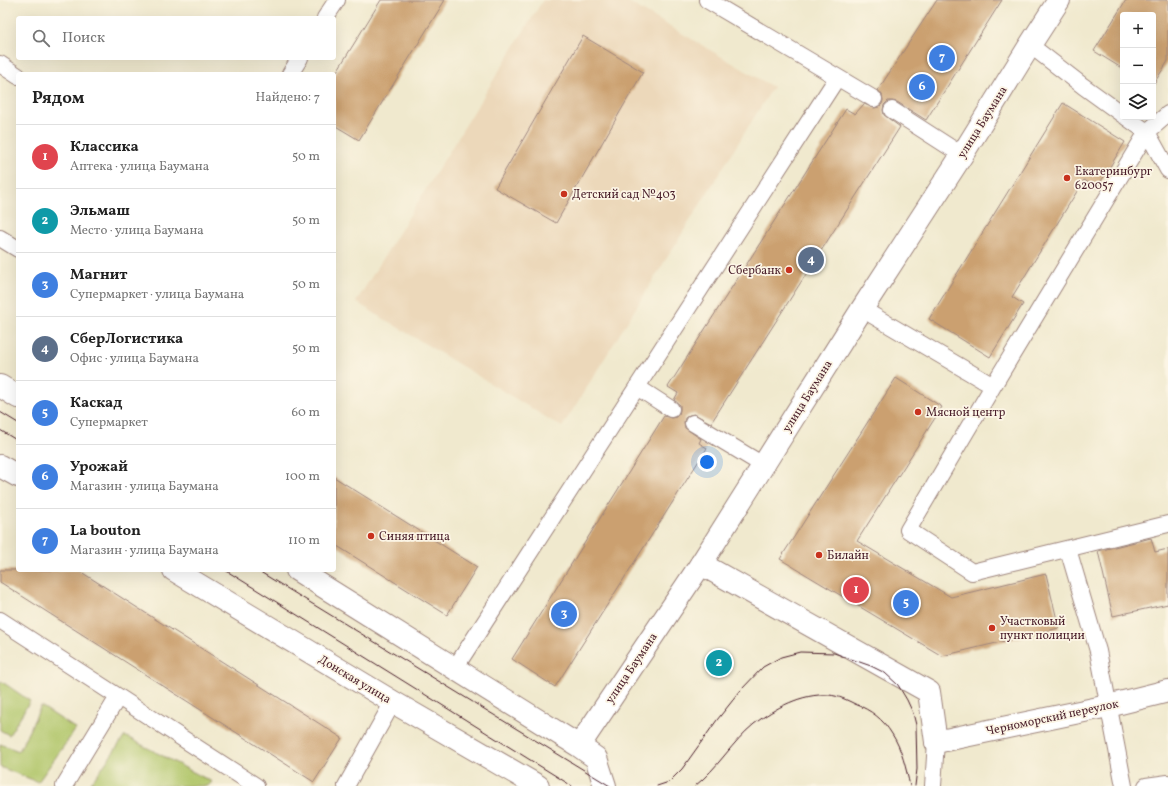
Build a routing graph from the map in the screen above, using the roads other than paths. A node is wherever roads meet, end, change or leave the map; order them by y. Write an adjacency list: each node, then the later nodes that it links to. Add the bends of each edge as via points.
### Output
1 (337, 0): 4 (lane)
2 (707, 0): 10 (lane)
3 (1059, 0): 5 (street, улица Баумана)
4 (326, 16)
5 (1030, 44): 13 (lane); 17 (street, улица Баумана)
6 (299, 60): 8 (lane)
7 (0, 64): 9 (lane)
8 (291, 72)
9 (16, 75)
10 (838, 78): 11 (lane); 24 (lane)
11 (874, 99)
12 (892, 110): 17 (lane)
13 (1120, 113)
14 (1168, 114): 16 (lane)
15 (1130, 120): 16 (lane)
16 (1147, 132): 18 (lane); 23 (lane)
17 (962, 155): 21 (street, улица Баумана)
18 (1168, 170)
19 (0, 238): 20 (lane)
20 (16, 248)
21 (862, 309): 23 (lane); 28 (street, улица Баумана)
22 (0, 386): 25 (street)
23 (993, 386): 32 (lane, via 908,530 972,572)
24 (638, 387): 26 (lane); 37 (lane)
25 (16, 396)
26 (670, 409)
27 (693, 423): 28 (lane)
28 (763, 465): 33 (street, улица Баумана)
29 (0, 466): 30 (street)
30 (16, 475)
31 (1168, 524): 32 (lane)
32 (1068, 549): 41 (lane, via 1098,651)
33 (701, 564): 42 (street, via 929,692); 43 (street, улица Баумана)
34 (177, 572): 40 (street, Донская улица)
35 (300, 572): 37 (street)
36 (0, 620): 39 (lane)
37 (455, 668): 43 (street)
38 (1168, 691): 41 (street, Черноморский переулок)
39 (118, 697): 45 (lane); 46 (lane)
40 (394, 702): 47 (lane); 48 (street, Донская улица)
41 (1108, 706): 42 (street, Черноморский переулок); 51 (lane)
42 (936, 742): 50 (lane)
43 (579, 746): 49 (street, via 596,758)
44 (1168, 783): 52 (lane)
45 (64, 786)
46 (256, 786)
47 (346, 786)
48 (538, 786)
49 (606, 786)
50 (933, 786)
51 (1124, 786)
52 (1146, 786)

